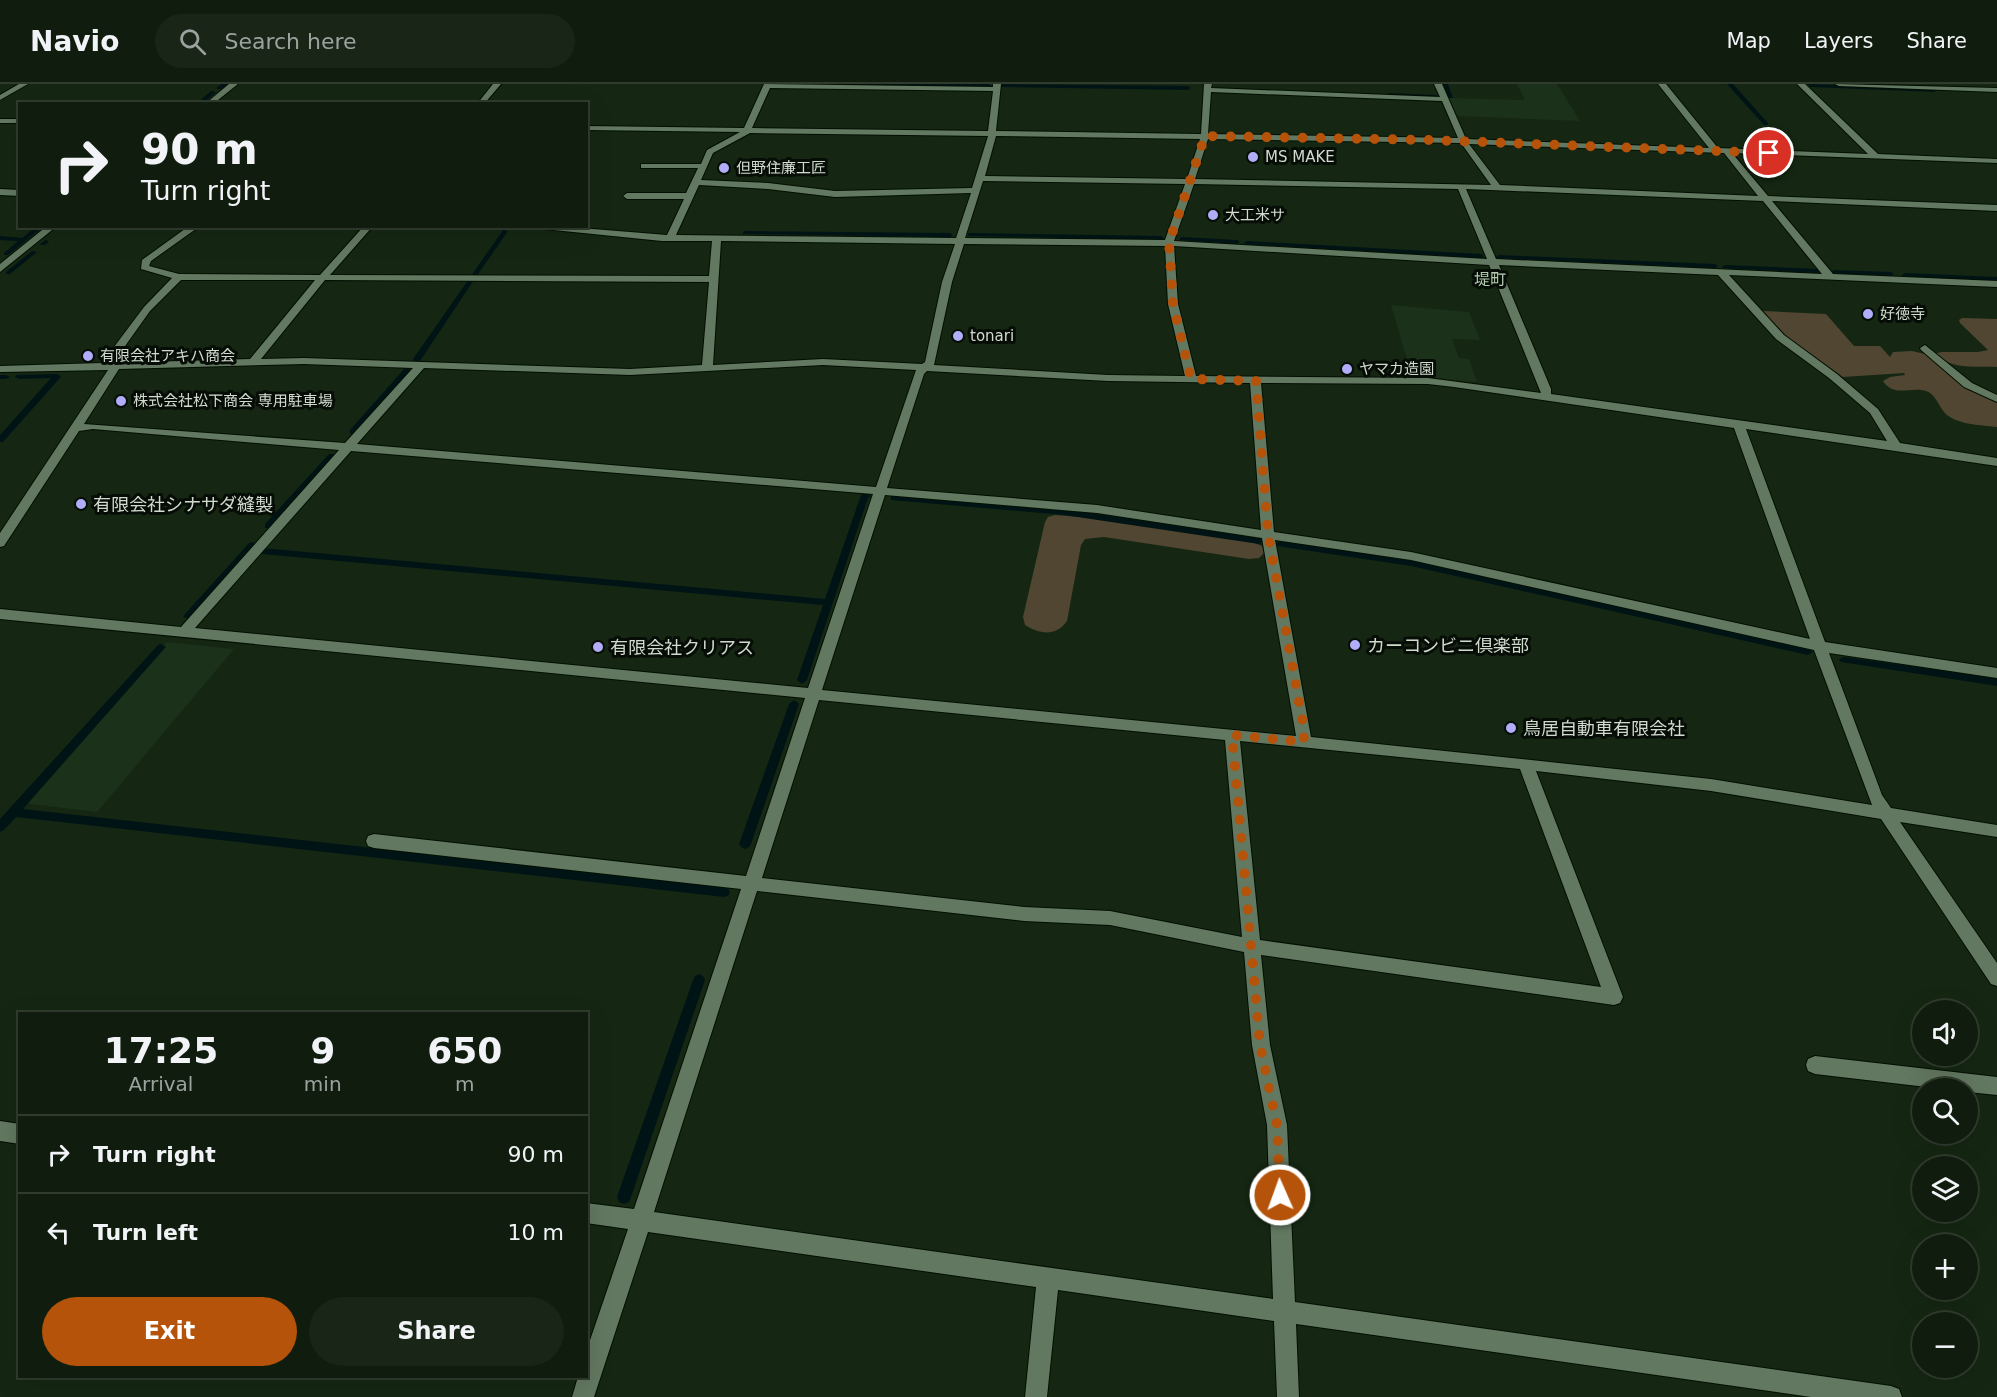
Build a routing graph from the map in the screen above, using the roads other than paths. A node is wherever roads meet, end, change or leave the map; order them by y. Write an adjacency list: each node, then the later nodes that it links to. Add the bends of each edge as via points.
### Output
1 (24, 84): 12 (street)
2 (234, 84): 14 (street)
3 (497, 84): 15 (street)
4 (1438, 84): 13 (street)
5 (1662, 84): 23 (street)
6 (1801, 84): 24 (street)
7 (1839, 84): 11 (street)
8 (767, 85): 9 (street); 19 (street)
9 (997, 86): 20 (street)
10 (1208, 87): 13 (street); 21 (street)
11 (1997, 90)
12 (0, 98)
13 (1445, 99): 22 (street)
14 (211, 102)
15 (482, 102)
16 (0, 121): 17 (street)
17 (18, 121)
18 (588, 128): 19 (street)
19 (747, 130): 20 (street); 27 (street, via 710,152)
20 (992, 134): 21 (street); 28 (street)
21 (1205, 136): 22 (street); 29 (street)
22 (1463, 141): 23 (street); 32 (street)
23 (1721, 151): 24 (street); 38 (street)
24 (1876, 157): 25 (street)
25 (1997, 161)
26 (644, 166): 27 (street)
27 (704, 166): 30 (street)
28 (979, 178): 29 (street); 33 (street)
29 (1191, 181): 31 (street); 47 (street)
30 (696, 182): 33 (street, via 835,194); 37 (street)
31 (1461, 186): 32 (street); 48 (street)
32 (1497, 188): 38 (street)
33 (975, 190): 46 (street)
34 (0, 192): 35 (street)
35 (18, 193)
36 (627, 196): 37 (street)
37 (690, 196): 44 (street)
38 (1765, 198): 39 (street); 53 (street)
39 (1997, 208)
40 (51, 228): 49 (street)
41 (193, 228): 51 (street, via 147,260 144,267)
42 (367, 228): 52 (street)
43 (543, 228): 44 (street)
44 (670, 238): 45 (street)
45 (717, 238): 46 (street); 54 (street)
46 (958, 241): 47 (street); 60 (street, via 930,363)
47 (1169, 243): 48 (street); 63 (street, via 1173,304)
48 (1493, 262): 50 (street); 65 (street)
49 (0, 269)
50 (1721, 272): 53 (street); 69 (street, via 1780,337 1874,411)
51 (178, 277): 52 (street); 59 (street, via 147,309)
52 (323, 277): 54 (street); 57 (street)
53 (1830, 277): 55 (street)
54 (712, 279): 62 (street)
55 (1997, 284)
56 (1925, 348): 66 (street, via 1968,385)
57 (254, 362): 58 (street); 59 (street)
58 (421, 365): 62 (street, via 630,372); 70 (street)
59 (109, 367): 61 (street); 68 (street)
60 (925, 368): 62 (street, via 813,362); 63 (street); 72 (street, via 919,373)
61 (0, 369)
62 (707, 369)
63 (1191, 379): 64 (street)
64 (1256, 381): 65 (street, via 1428,381); 73 (street)
65 (1546, 397): 67 (street)
66 (1997, 399)
67 (1739, 425): 69 (street); 77 (street)
68 (75, 428): 70 (street, via 93,426); 74 (street)
69 (1895, 445): 71 (street)
70 (348, 447): 72 (street); 76 (street)
71 (1997, 462)
72 (881, 489): 73 (street, via 1076,506); 79 (street)
73 (1268, 534): 77 (street, via 1411,556); 81 (street)
74 (0, 543)
75 (0, 614): 76 (street)
76 (184, 632): 79 (street)
77 (1820, 646): 78 (street); 83 (street, via 1875,796)
78 (1997, 673)
79 (815, 694): 80 (street); 86 (street)
80 (1232, 735): 81 (street); 87 (street)
81 (1304, 742): 82 (street)
82 (1527, 764): 83 (street, via 1699,784); 87 (street, via 1614,998)
83 (1886, 813): 84 (street); 88 (street)
84 (1997, 831)
85 (374, 841): 86 (street)
86 (752, 884): 87 (street, via 1024,914 1110,918); 94 (street)
87 (1251, 946): 96 (street, via 1260,1045 1277,1125)
88 (1997, 978)
89 (1815, 1065): 90 (street)
90 (1997, 1086)
91 (0, 1131): 92 (street)
92 (18, 1134)
93 (588, 1213): 94 (street)
94 (641, 1221): 95 (street); 97 (street)
95 (1048, 1279): 96 (street); 98 (street)
96 (1284, 1312): 99 (street); 100 (street)
97 (583, 1397)
98 (1036, 1397)
99 (1288, 1397)
100 (1891, 1397)

